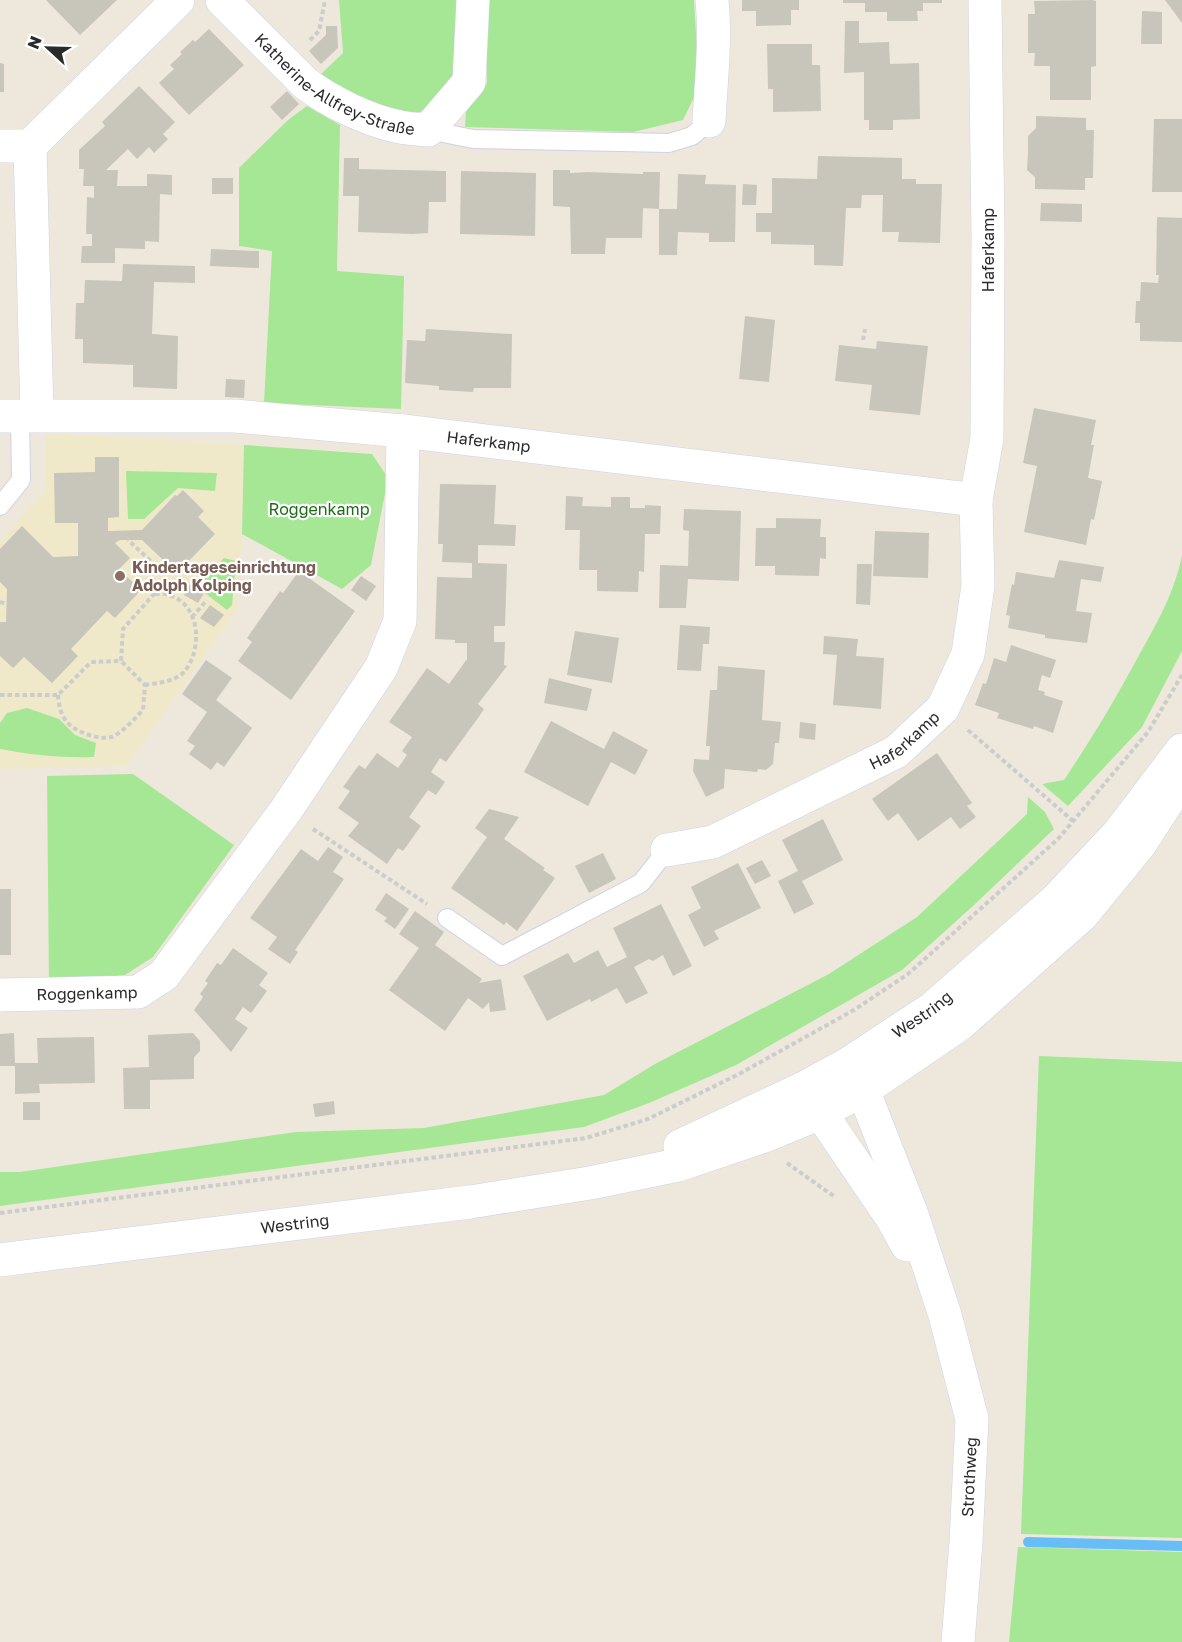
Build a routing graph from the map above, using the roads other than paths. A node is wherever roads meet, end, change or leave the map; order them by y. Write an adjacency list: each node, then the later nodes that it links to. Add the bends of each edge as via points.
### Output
1 (178, 0): 8 (street)
2 (222, 0): 7 (street, Katherine-Allfrey-Straße, via 320,95 398,127)
3 (473, 0): 7 (street, Katherine-Allfrey-Straße, via 469,82)
4 (712, 0): 6 (street)
5 (985, 0): 11 (street, Haferkamp, via 987,438)
6 (709, 121): 7 (lane, via 692,136 669,143 473,138)
7 (428, 130)
8 (15, 146): 9 (street)
9 (19, 415): 10 (street, Haferkamp, via 235,416); 12 (lane, via 21,480)
10 (403, 431): 11 (street, Haferkamp); 17 (street, Roggenkamp, via 400,621 381,668 286,810 164,975 138,992)
11 (976, 500): 15 (street, Haferkamp, via 978,586 968,654 943,708 896,752 713,842)
12 (0, 506)
13 (1182, 750): 18 (street, Westring, via 1119,833 1054,902)
14 (1182, 779): 18 (street, Westring, via 1140,844 1082,915 960,1024)
15 (667, 850): 16 (lane, via 641,883 502,956)
16 (447, 918)
17 (0, 995)
18 (855, 1077): 19 (street, Westring); 21 (street, Strothweg, via 911,1212)
19 (812, 1101): 20 (street, Westring, via 590,1183 470,1202); 21 (street, Strothweg, via 892,1218)
20 (0, 1260)
21 (945, 1315): 22 (street, Strothweg, via 972,1419)
22 (958, 1642)

